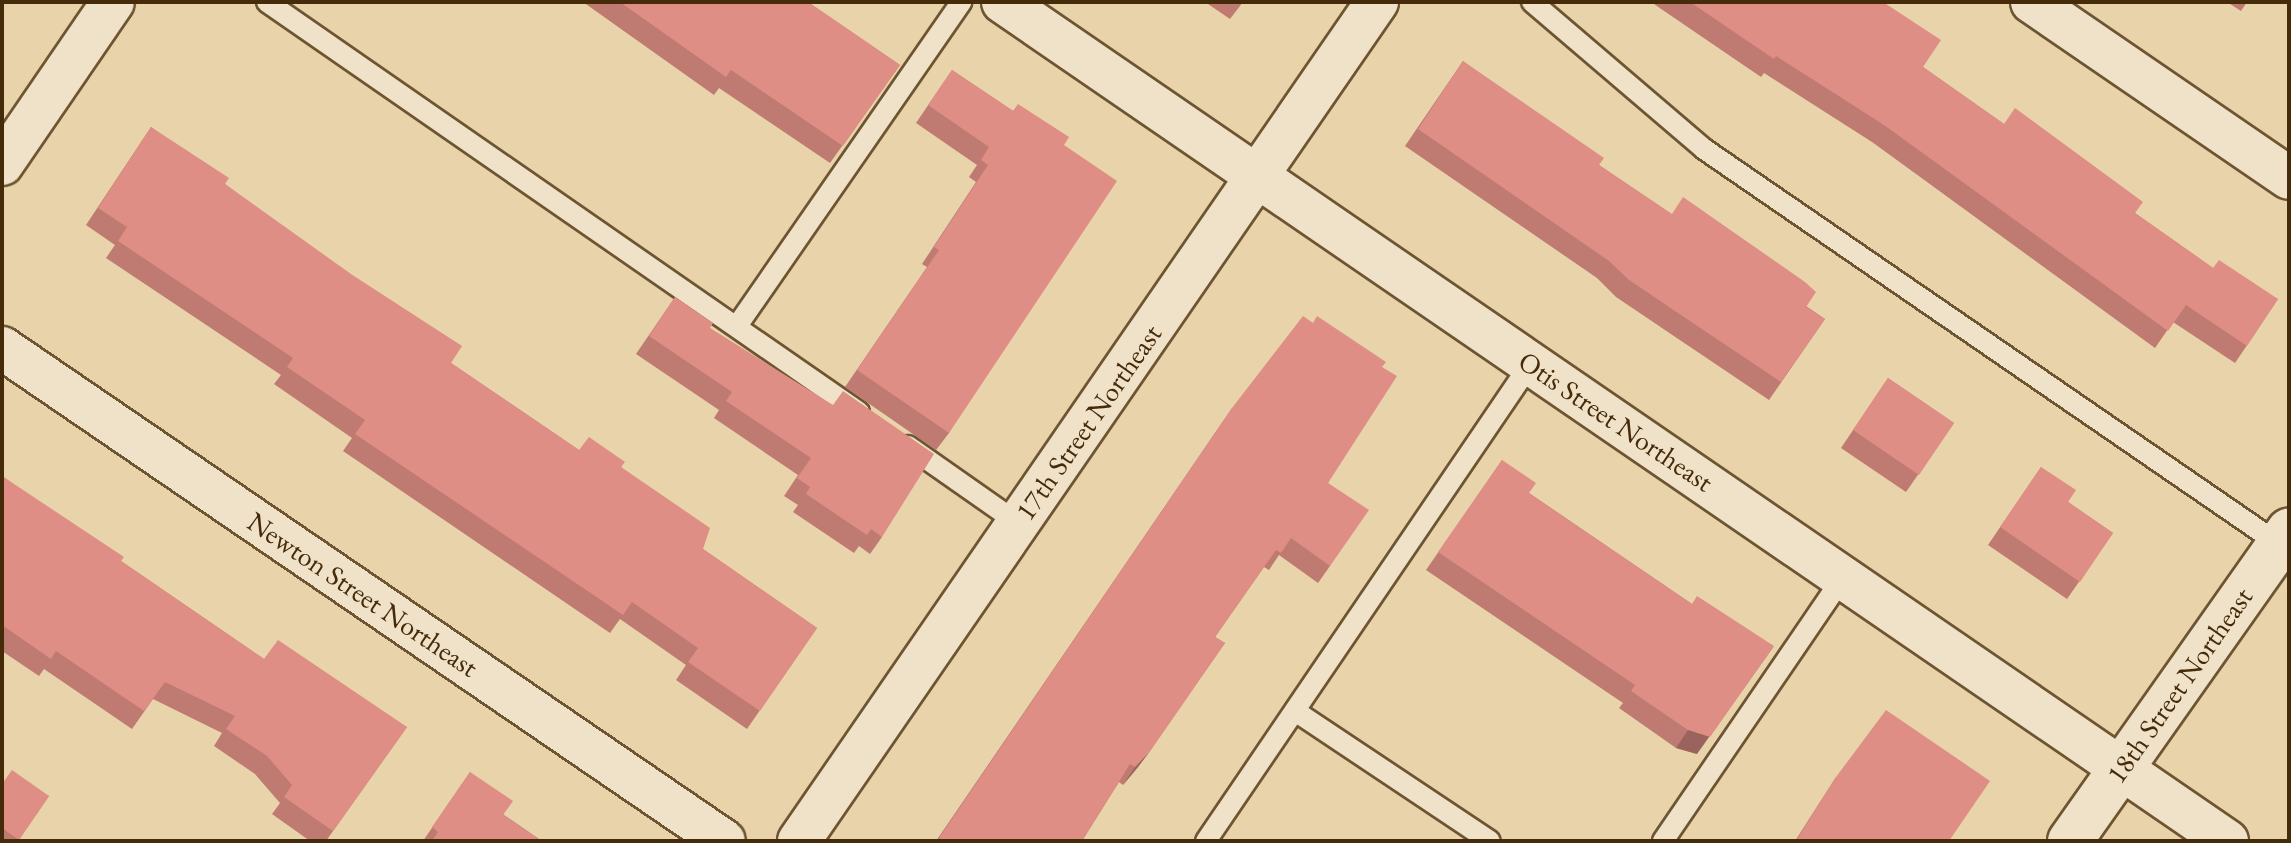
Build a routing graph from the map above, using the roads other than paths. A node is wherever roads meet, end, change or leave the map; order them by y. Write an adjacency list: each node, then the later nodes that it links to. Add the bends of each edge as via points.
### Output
1 (113, 2): 8 (street)
2 (267, 2): 11 (lane)
3 (961, 2): 11 (lane)
4 (1003, 2): 9 (street, Otis Street Northeast)
5 (1377, 2): 9 (street, 17th Street Northeast)
6 (1532, 2): 15 (lane, via 1704,149)
7 (2032, 2): 10 (street)
8 (2, 164)
9 (1258, 176): 13 (street, Otis Street Northeast); 14 (street, 17th Street Northeast)
10 (2289, 178)
11 (737, 326): 14 (lane)
12 (2, 348): 19 (street, Newton Street Northeast)
13 (1531, 363): 16 (street, Otis Street Northeast); 17 (lane)
14 (1018, 523): 20 (street, 17th Street Northeast)
15 (2284, 537): 18 (main road, 18th Street Northeast)
16 (1844, 576): 18 (street, Otis Street Northeast); 23 (lane)
17 (1295, 711): 21 (lane); 22 (lane)
18 (2122, 764): 24 (main road, 18th Street Northeast); 25 (street, Otis Street Northeast)
19 (724, 841)
20 (799, 841)
21 (1206, 841)
22 (1490, 841)
23 (1663, 841)
24 (2070, 841)
25 (2227, 841)

